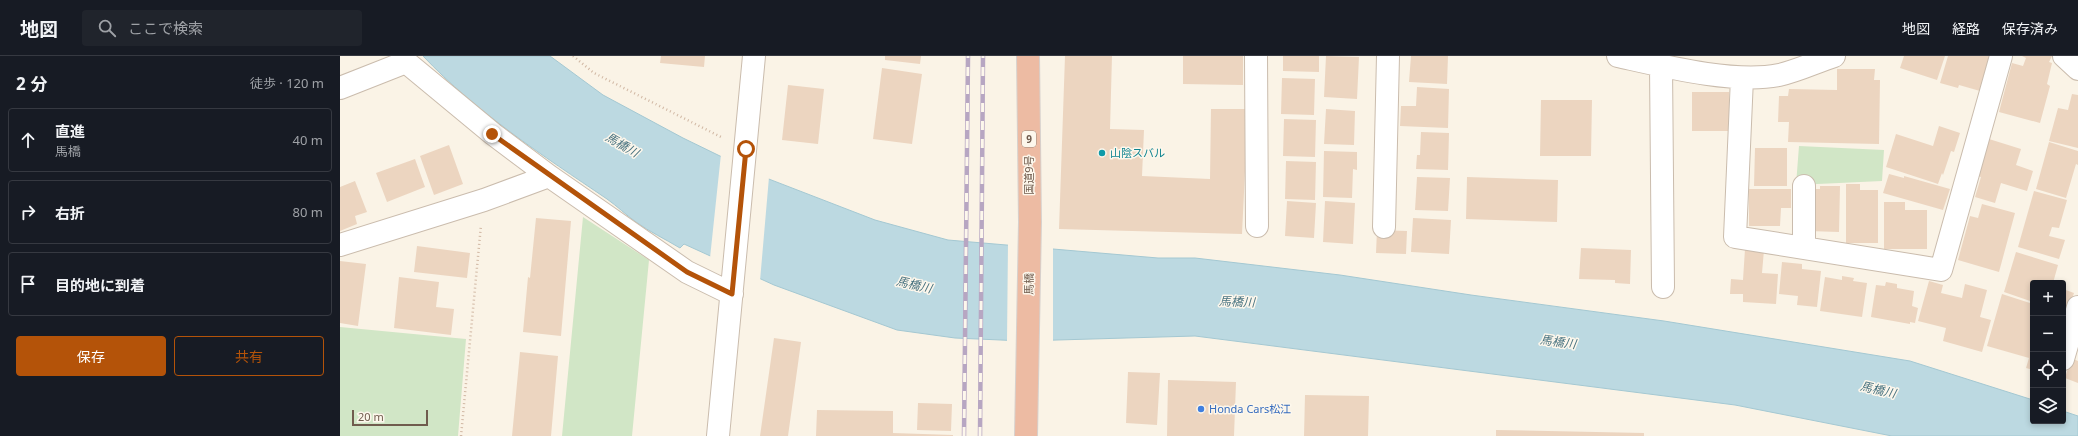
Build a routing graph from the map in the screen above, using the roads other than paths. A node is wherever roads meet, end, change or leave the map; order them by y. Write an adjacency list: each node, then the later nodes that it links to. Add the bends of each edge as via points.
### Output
1 (754, 56): 20 (street)
2 (1028, 56): 15 (highway, 国道9号 / 9)
3 (1256, 56): 16 (street)
4 (1388, 56): 17 (street)
5 (1618, 56): 9 (street)
6 (1834, 56): 11 (street, via 1780,75)
7 (2001, 56): 19 (street, via 1941,270)
8 (2064, 56): 10 (street)
9 (1661, 66): 11 (street); 21 (street)
10 (2078, 69)
11 (1742, 78): 19 (street, via 1735,238)
12 (340, 88): 13 (street, via 406,62 492,134)
13 (549, 176): 18 (street, via 484,200); 20 (street, via 687,272)
14 (1804, 186): 19 (street)
15 (1030, 222): 26 (highway, 馬橋 / 9)
16 (1257, 226)
17 (1384, 226)
18 (340, 245)
19 (1804, 248)
20 (733, 285): 25 (street)
21 (1663, 287)
22 (2078, 307): 23 (street)
23 (2074, 333): 24 (street)
24 (2066, 352)
25 (718, 436)
26 (1026, 436)

